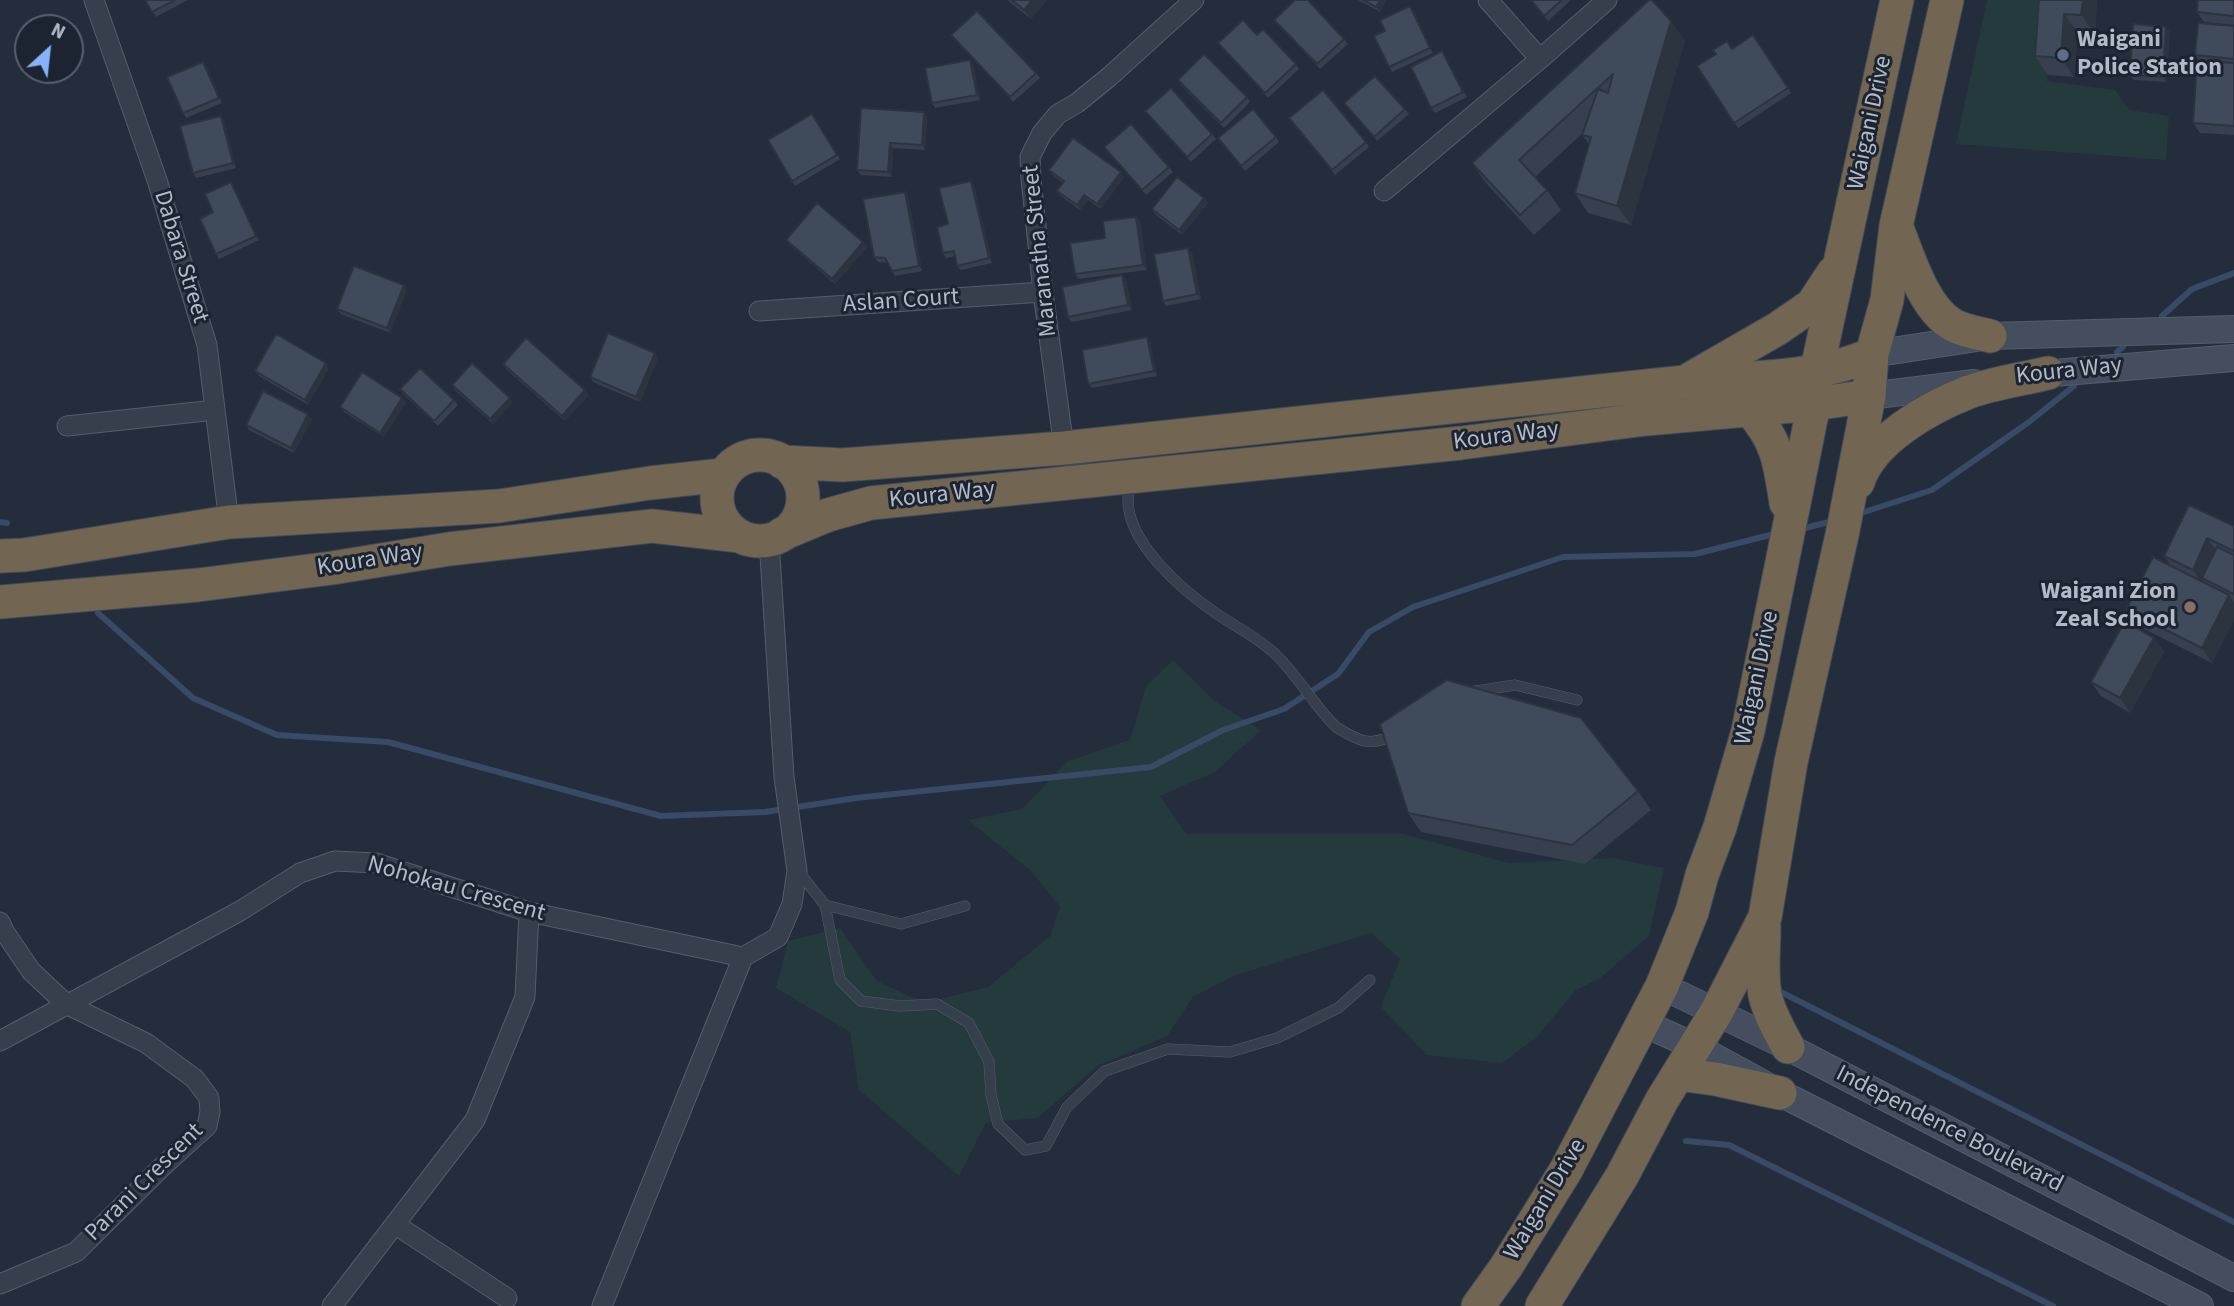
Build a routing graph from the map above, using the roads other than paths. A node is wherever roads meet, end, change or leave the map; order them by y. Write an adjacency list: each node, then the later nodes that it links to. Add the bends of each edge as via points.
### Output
1 (94, 0): 22 (street, Dabara Street, via 157,180 207,345)
2 (1194, 0): 11 (street, Maranatha Street, via 1109,77 1058,114 1042,133 1030,157)
3 (1488, 0): 7 (street)
4 (1607, 0): 7 (street)
5 (1897, 0): 10 (highway, Waigani Drive)
6 (1947, 0): 9 (highway, Waigani Drive)
7 (1540, 59): 8 (street)
8 (1384, 191)
9 (1896, 226): 14 (highway, via 1919,281 1943,318); 15 (highway, Waigani Drive, via 1887,300)
10 (1843, 255): 17 (highway, Waigani Drive); 19 (highway, via 1812,305)
11 (1043, 292): 12 (street, Aslan Court); 25 (street, Maranatha Street)
12 (760, 311)
13 (2234, 329): 14 (street, Koura Way)
14 (1990, 336): 15 (street, Koura Way)
15 (1872, 354): 17 (highway, Koura Way); 20 (highway, Waigani Drive)
16 (2234, 358): 18 (street, Koura Way)
17 (1817, 369): 19 (highway, Koura Way); 21 (highway, Waigani Drive)
18 (2049, 373): 20 (street, Koura Way); 31 (highway, via 1963,395 1891,437 1861,471)
19 (1685, 382): 25 (highway, Koura Way)
20 (1869, 396): 21 (highway, Koura Way); 31 (highway, Waigani Drive)
21 (1814, 404): 23 (highway, Koura Way); 29 (highway, Waigani Drive)
22 (215, 410): 24 (street); 30 (street, Dabara Street)
23 (1750, 410): 28 (highway, Koura Way); 29 (highway, via 1774,443)
24 (66, 426)
25 (1064, 448): 26 (highway, Koura Way, via 843,465)
26 (782, 462): 27 (highway, via 755,455 743,458); 32 (highway, via 800,483 800,512 793,525)
27 (723, 475): 30 (highway, Koura Way, via 499,506); 32 (highway, via 718,488 720,515 729,527)
28 (1133, 476): 32 (highway, Koura Way, via 871,503); 37 (lane, via 1128,499 1134,527 1188,592 1276,654 1336,727 1377,743)
29 (1789, 520): 46 (highway, Waigani Drive, via 1742,754 1692,912)
30 (229, 522): 33 (highway, Koura Way)
31 (1842, 534): 42 (highway, Waigani Drive, via 1791,762)
32 (764, 537): 34 (highway, Koura Way, via 652,526 198,585); 38 (street)
33 (0, 556)
34 (0, 602)
35 (1463, 695): 36 (lane, via 1515,685)
36 (1577, 700)
37 (1405, 728)
38 (797, 871): 39 (lane); 44 (street, via 792,904 778,937)
39 (825, 905): 40 (lane, via 901,924); 45 (lane, via 840,980 861,1001 937,1004 969,1023 989,1062 998,1124 1025,1150 1046,1146 1068,1107 1105,1070 1168,1049 1230,1052 1277,1038 1338,1008)
40 (964, 906)
41 (529, 912): 44 (street, Nohokau Crescent); 47 (street, Nohokau Crescent, via 376,863 335,861 300,873 240,911); 55 (street, via 525,997 475,1120)
42 (1765, 917): 48 (highway, Waigani Drive); 51 (highway, via 1766,996)
43 (0, 922): 47 (street, Parani Crescent, via 31,971)
44 (743, 957): 60 (street)
45 (1370, 980)
46 (1662, 986): 48 (street, Independence Boulevard); 49 (highway, Waigani Drive)
47 (66, 1004): 50 (street, Nohokau Crescent); 57 (street, Parani Crescent, via 146,1043 195,1079 209,1098 207,1126 76,1252)
48 (1717, 1012): 51 (street, Independence Boulevard); 52 (highway, Waigani Drive)
49 (1641, 1022): 52 (street, Independence Boulevard); 61 (highway, Waigani Drive, via 1566,1170)
50 (0, 1041)
51 (1788, 1046): 56 (street, Independence Boulevard)
52 (1696, 1047): 53 (highway, Waigani Drive); 54 (street, Independence Boulevard)
53 (1678, 1074): 54 (highway); 62 (highway, Waigani Drive, via 1622,1177)
54 (1780, 1093): 63 (street, Independence Boulevard)
55 (396, 1225): 58 (street); 59 (street)
56 (2234, 1278)
57 (0, 1284)
58 (507, 1297)
59 (332, 1306)
60 (602, 1306)
61 (1478, 1306)
62 (1542, 1306)
63 (2200, 1306)

